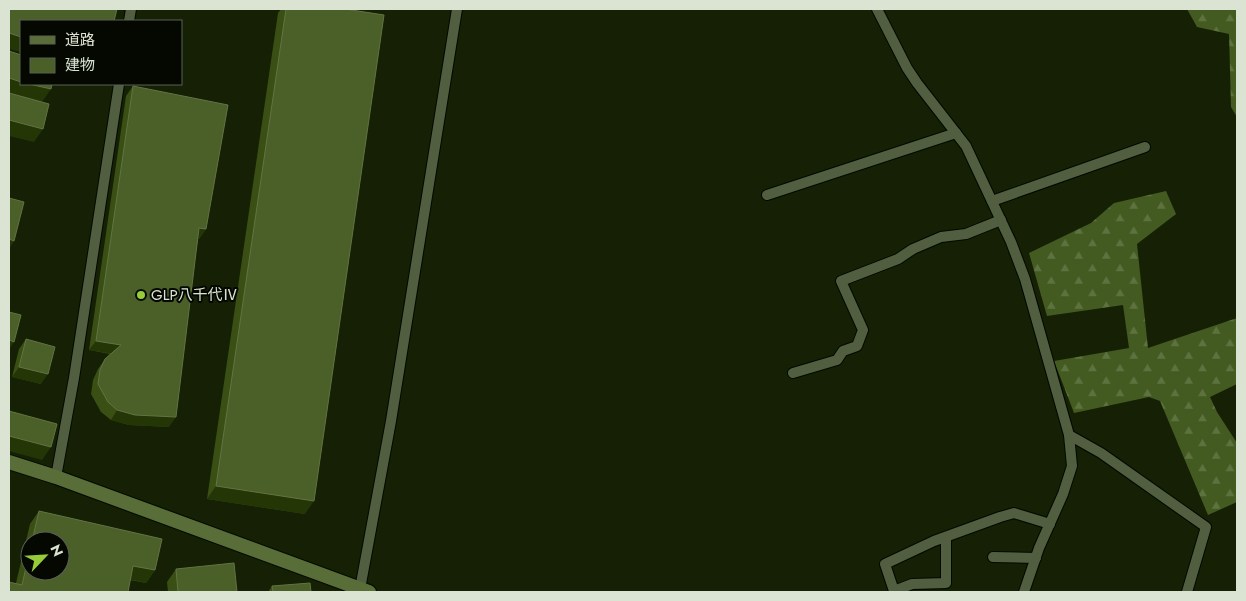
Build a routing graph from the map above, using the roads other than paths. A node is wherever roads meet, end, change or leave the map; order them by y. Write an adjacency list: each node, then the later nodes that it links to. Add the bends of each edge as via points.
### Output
1 (457, 9): 17 (street)
2 (877, 9): 4 (street, via 916,83)
3 (119, 85): 12 (street)
4 (956, 133): 6 (street); 7 (street, via 966,146)
5 (1145, 147): 7 (street)
6 (767, 195)
7 (992, 200): 8 (street)
8 (1001, 220): 9 (street, via 966,234 941,237 898,259 841,281 863,330 857,346 843,351 837,360); 10 (street, via 1026,279)
9 (792, 373)
10 (1070, 434): 13 (street, via 1072,466); 19 (street, via 1206,527)
11 (9, 462): 12 (street)
12 (56, 477): 17 (street)
13 (1050, 524): 14 (street, via 1014,513); 16 (street)
14 (946, 537): 14 (street, via 885,564 894,591 912,584 946,583)
15 (993, 557): 16 (street)
16 (1036, 558): 18 (street)
17 (365, 591)
18 (1024, 592)
19 (1187, 592)

